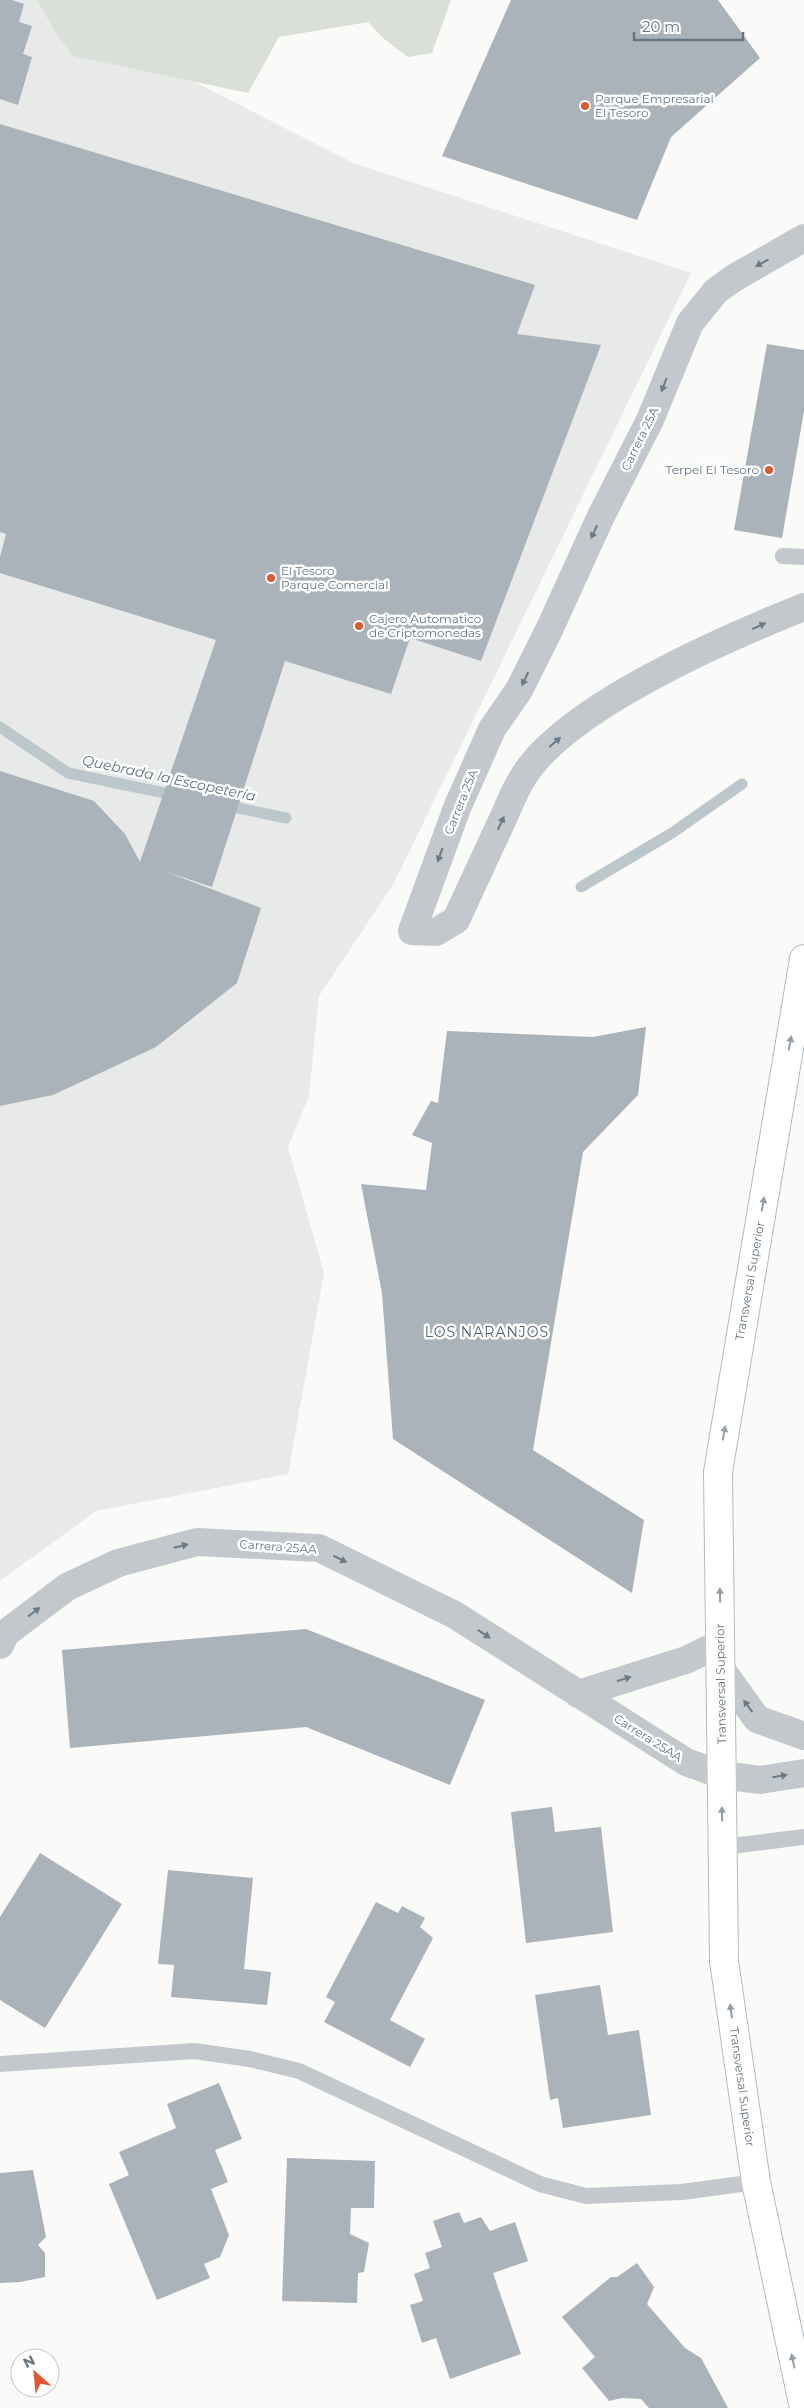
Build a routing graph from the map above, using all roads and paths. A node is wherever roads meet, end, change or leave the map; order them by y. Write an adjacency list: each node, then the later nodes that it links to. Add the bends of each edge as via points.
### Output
1 (804, 238): 4 (street, Carrera 25A, one-way to 4, via 728,282 716,291 690,323 650,420 601,516 549,630 519,690 492,729 457,808 412,931 436,932 456,920 522,778 549,746 585,716 715,646)
2 (783, 556): 3 (lane)
3 (804, 557)
4 (804, 607)
5 (804, 959): 7 (main road, Transversal Superior, one-way to 5, via 718,1472)
6 (0, 1645): 8 (street, Carrera 25AA, one-way to 8, via 6,1633 68,1587 118,1563 197,1542 319,1548 454,1614)
7 (721, 1656): 8 (street, one-way to 7, via 686,1660); 9 (street, one-way to 7, via 757,1720); 11 (main road, Transversal Superior)
8 (578, 1694): 11 (street, Carrera 25AA, via 686,1762)
9 (804, 1736)
10 (804, 1773): 11 (street, Carrera 25AA, one-way to 10, via 760,1780)
11 (722, 1775): 13 (main road, Transversal Superior, one-way to 11)
12 (804, 1837): 13 (lane)
13 (723, 1847): 15 (main road, Transversal Superior, one-way to 13, via 724,1961)
14 (0, 2064): 15 (lane, via 194,2051 250,2059 299,2071 540,2184 586,2196 682,2192)
15 (756, 2182): 16 (main road, Transversal Superior, one-way to 15)
16 (804, 2408)

